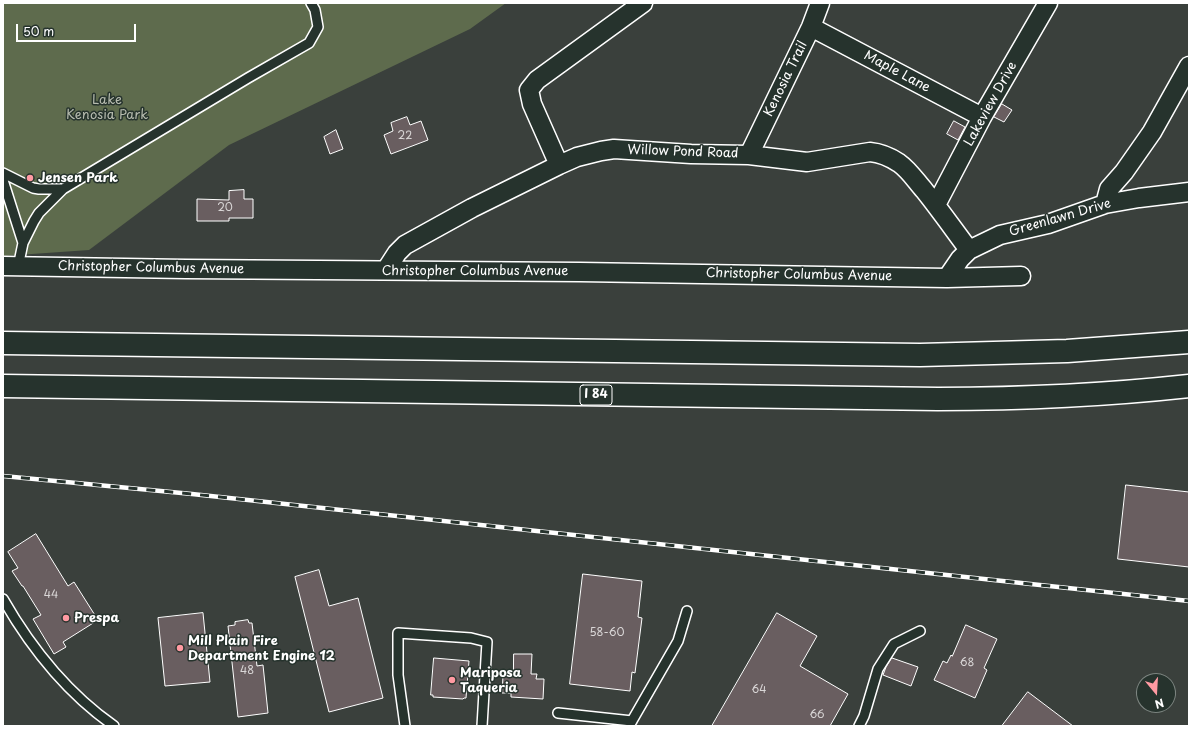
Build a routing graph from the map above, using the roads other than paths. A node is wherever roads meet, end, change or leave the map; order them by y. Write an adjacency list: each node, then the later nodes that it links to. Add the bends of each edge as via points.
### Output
1 (311, 3): 12 (lane, via 318,27 309,43)
2 (643, 3): 9 (street, via 537,80 529,90 532,104)
3 (820, 3): 5 (street, Kenosia Trail)
4 (1048, 3): 7 (street, Lakeview Drive)
5 (811, 27): 7 (street, Maple Lane); 8 (street, Kenosia Trail)
6 (1189, 66): 14 (street, via 1152,132 1109,189)
7 (982, 117): 15 (street, Lakeview Drive)
8 (749, 155): 9 (street, Willow Pond Road, via 614,149 590,153); 15 (street, Willow Pond Road, via 807,162 878,153 887,156 910,173)
9 (559, 164): 19 (street, Willow Pond Road, via 414,239 397,253)
10 (3, 173): 12 (lane, via 33,188)
11 (3, 180): 16 (lane)
12 (63, 189): 16 (lane, via 39,213)
13 (1189, 192): 14 (street, Greenlawn Drive)
14 (1105, 204): 17 (street, Greenlawn Drive, via 1048,224 1000,235)
15 (936, 205): 17 (street, Willow Pond Road)
16 (23, 243): 18 (lane)
17 (969, 250): 21 (street, Greenlawn Drive)
18 (10, 266): 19 (street, Christopher Columbus Avenue)
19 (386, 270): 21 (street, Christopher Columbus Avenue)
20 (1021, 276): 21 (street, Christopher Columbus Avenue)
21 (947, 278)
22 (1189, 342): 23 (highway, via 1067,351 928,355)
23 (3, 343)
24 (3, 386): 25 (highway, I 84, via 938,399 1079,395)
25 (1189, 386)
26 (3, 599): 31 (lane, via 44,661 80,699)
27 (687, 611): 30 (lane, via 678,641)
28 (920, 631): 34 (lane, via 894,644 878,669)
29 (558, 713): 30 (lane)
30 (630, 723)
31 (114, 726)
32 (405, 726): 33 (lane, via 398,675 398,632 471,638 487,642)
33 (482, 726)
34 (859, 726)

